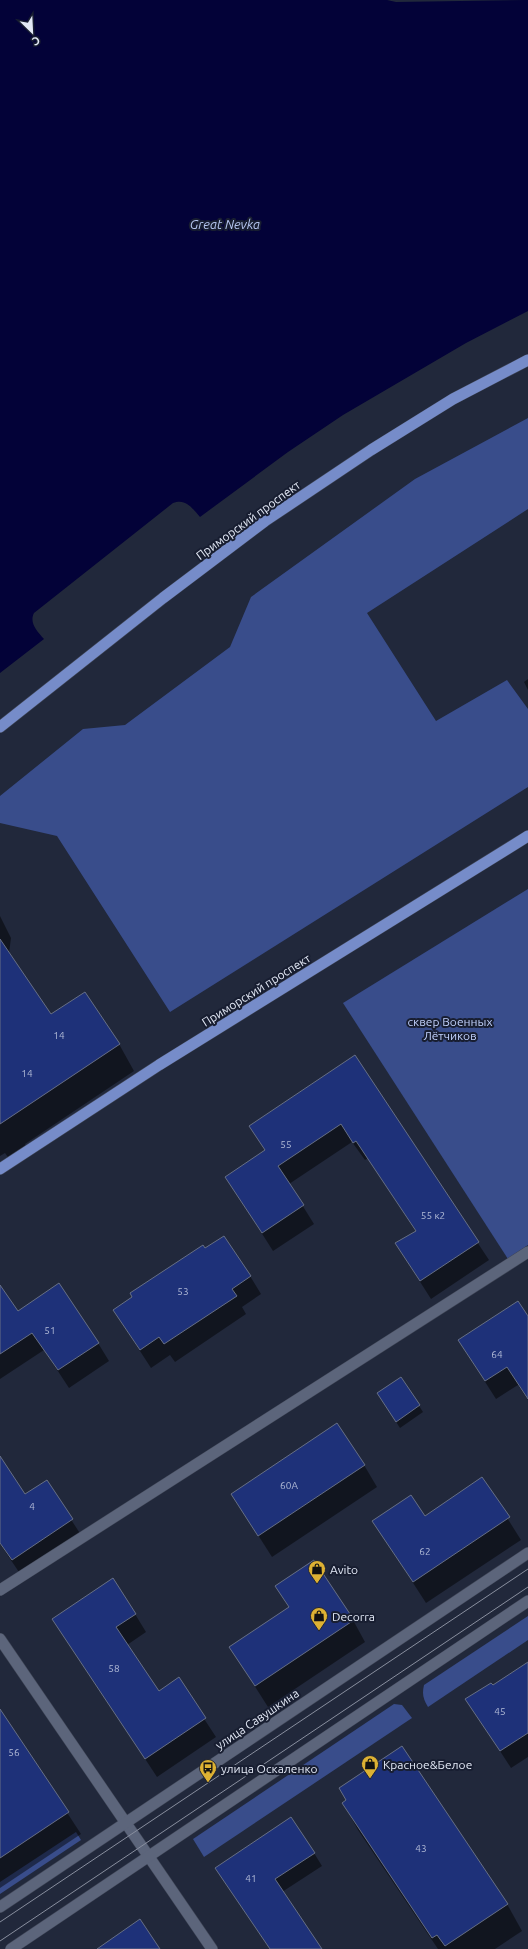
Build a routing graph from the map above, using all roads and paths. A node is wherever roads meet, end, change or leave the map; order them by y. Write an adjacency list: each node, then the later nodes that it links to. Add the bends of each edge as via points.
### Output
1 (528, 360): 2 (main road, Приморский проспект, via 447,403 265,521)
2 (0, 727)
3 (528, 836): 4 (main road, Приморский проспект, via 159,1066)
4 (0, 1169)
5 (528, 1252): 7 (main road)
6 (528, 1553): 10 (main road, улица Савушкина)
7 (0, 1590)
8 (528, 1602): 11 (main road)
9 (0, 1639): 10 (main road)
10 (125, 1823): 11 (main road); 12 (main road, улица Савушкина)
11 (148, 1856): 13 (main road); 14 (main road)
12 (0, 1907)
13 (11, 1949)
14 (212, 1949)

